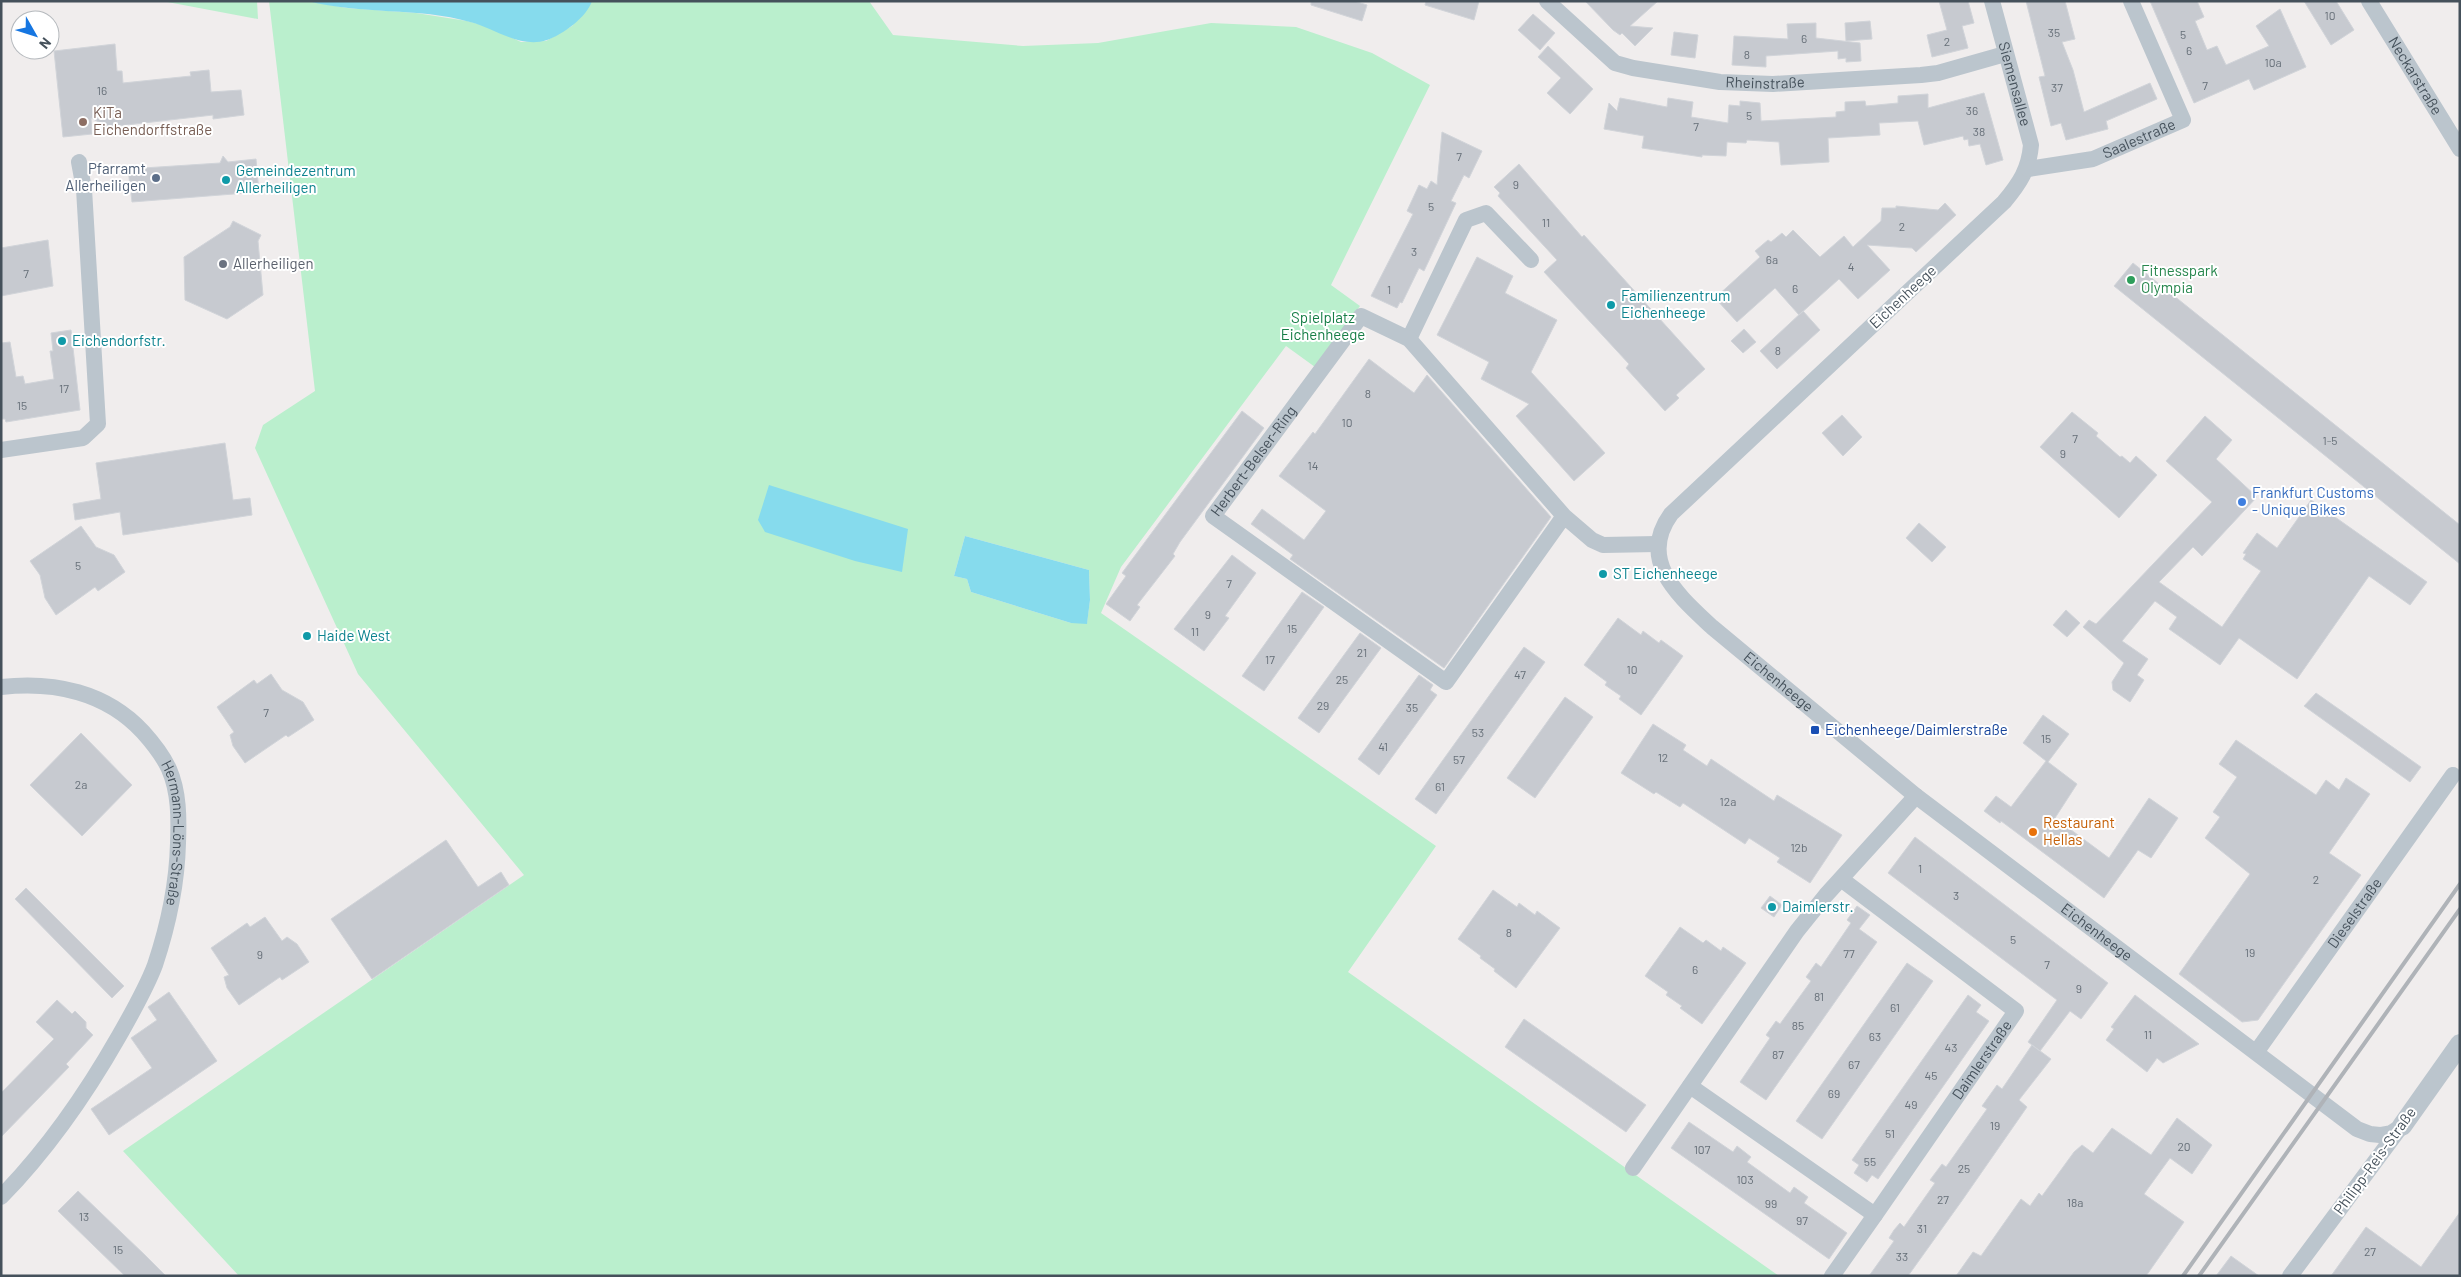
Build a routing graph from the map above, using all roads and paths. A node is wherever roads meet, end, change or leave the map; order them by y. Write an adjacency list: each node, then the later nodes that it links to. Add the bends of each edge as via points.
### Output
1 (1547, 1): 5 (street, Rheinstraße, via 1615,63 1720,82 1773,84 1930,74)
2 (1992, 1): 5 (street, Siemensallee)
3 (2131, 1): 8 (street, Saalestraße, via 2183,120 2093,159)
4 (2369, 1): 6 (street, Neckarstraße)
5 (2005, 54): 8 (street, Siemensallee, via 2031,144)
6 (2460, 149)
7 (79, 162): 11 (street, via 84,189 98,424 83,438)
8 (2028, 169): 13 (street, Eichenheege, via 2004,202 1683,501 1666,521)
9 (1531, 260): 10 (street, via 1486,212 1466,220)
10 (1409, 339): 12 (street, Herbert-Belser-Ring); 12 (street, Herbert-Belser-Ring, via 1361,316 1213,516 1446,682)
11 (1, 450)
12 (1564, 516): 13 (street, Herbert-Belser-Ring, via 1602,545)
13 (1658, 544): 16 (street, Eichenheege, via 1661,568 1682,599 1712,628)
14 (1, 687): 23 (street, Hermann-Löns-Straße, via 36,685 66,689 100,699 123,713 145,735 168,767 177,798 179,824 172,902 148,981 72,1112)
15 (2453, 775): 19 (street, Dieselstraße)
16 (1916, 796): 17 (street); 19 (street, Eichenheege)
17 (1841, 879): 20 (street, via 1797,931); 24 (street, Daimlerstraße, via 2016,1011)
18 (2460, 1044): 21 (street, Philipp-Reis-Straße)
19 (2257, 1051): 21 (street, Eichenheege, via 2358,1129 2380,1135)
20 (1690, 1086): 22 (street); 24 (street)
21 (2402, 1126): 26 (street, Philipp-Reis-Straße)
22 (1633, 1168)
23 (1, 1197)
24 (1875, 1215): 25 (street, Daimlerstraße)
25 (1832, 1276)
26 (2290, 1276)

